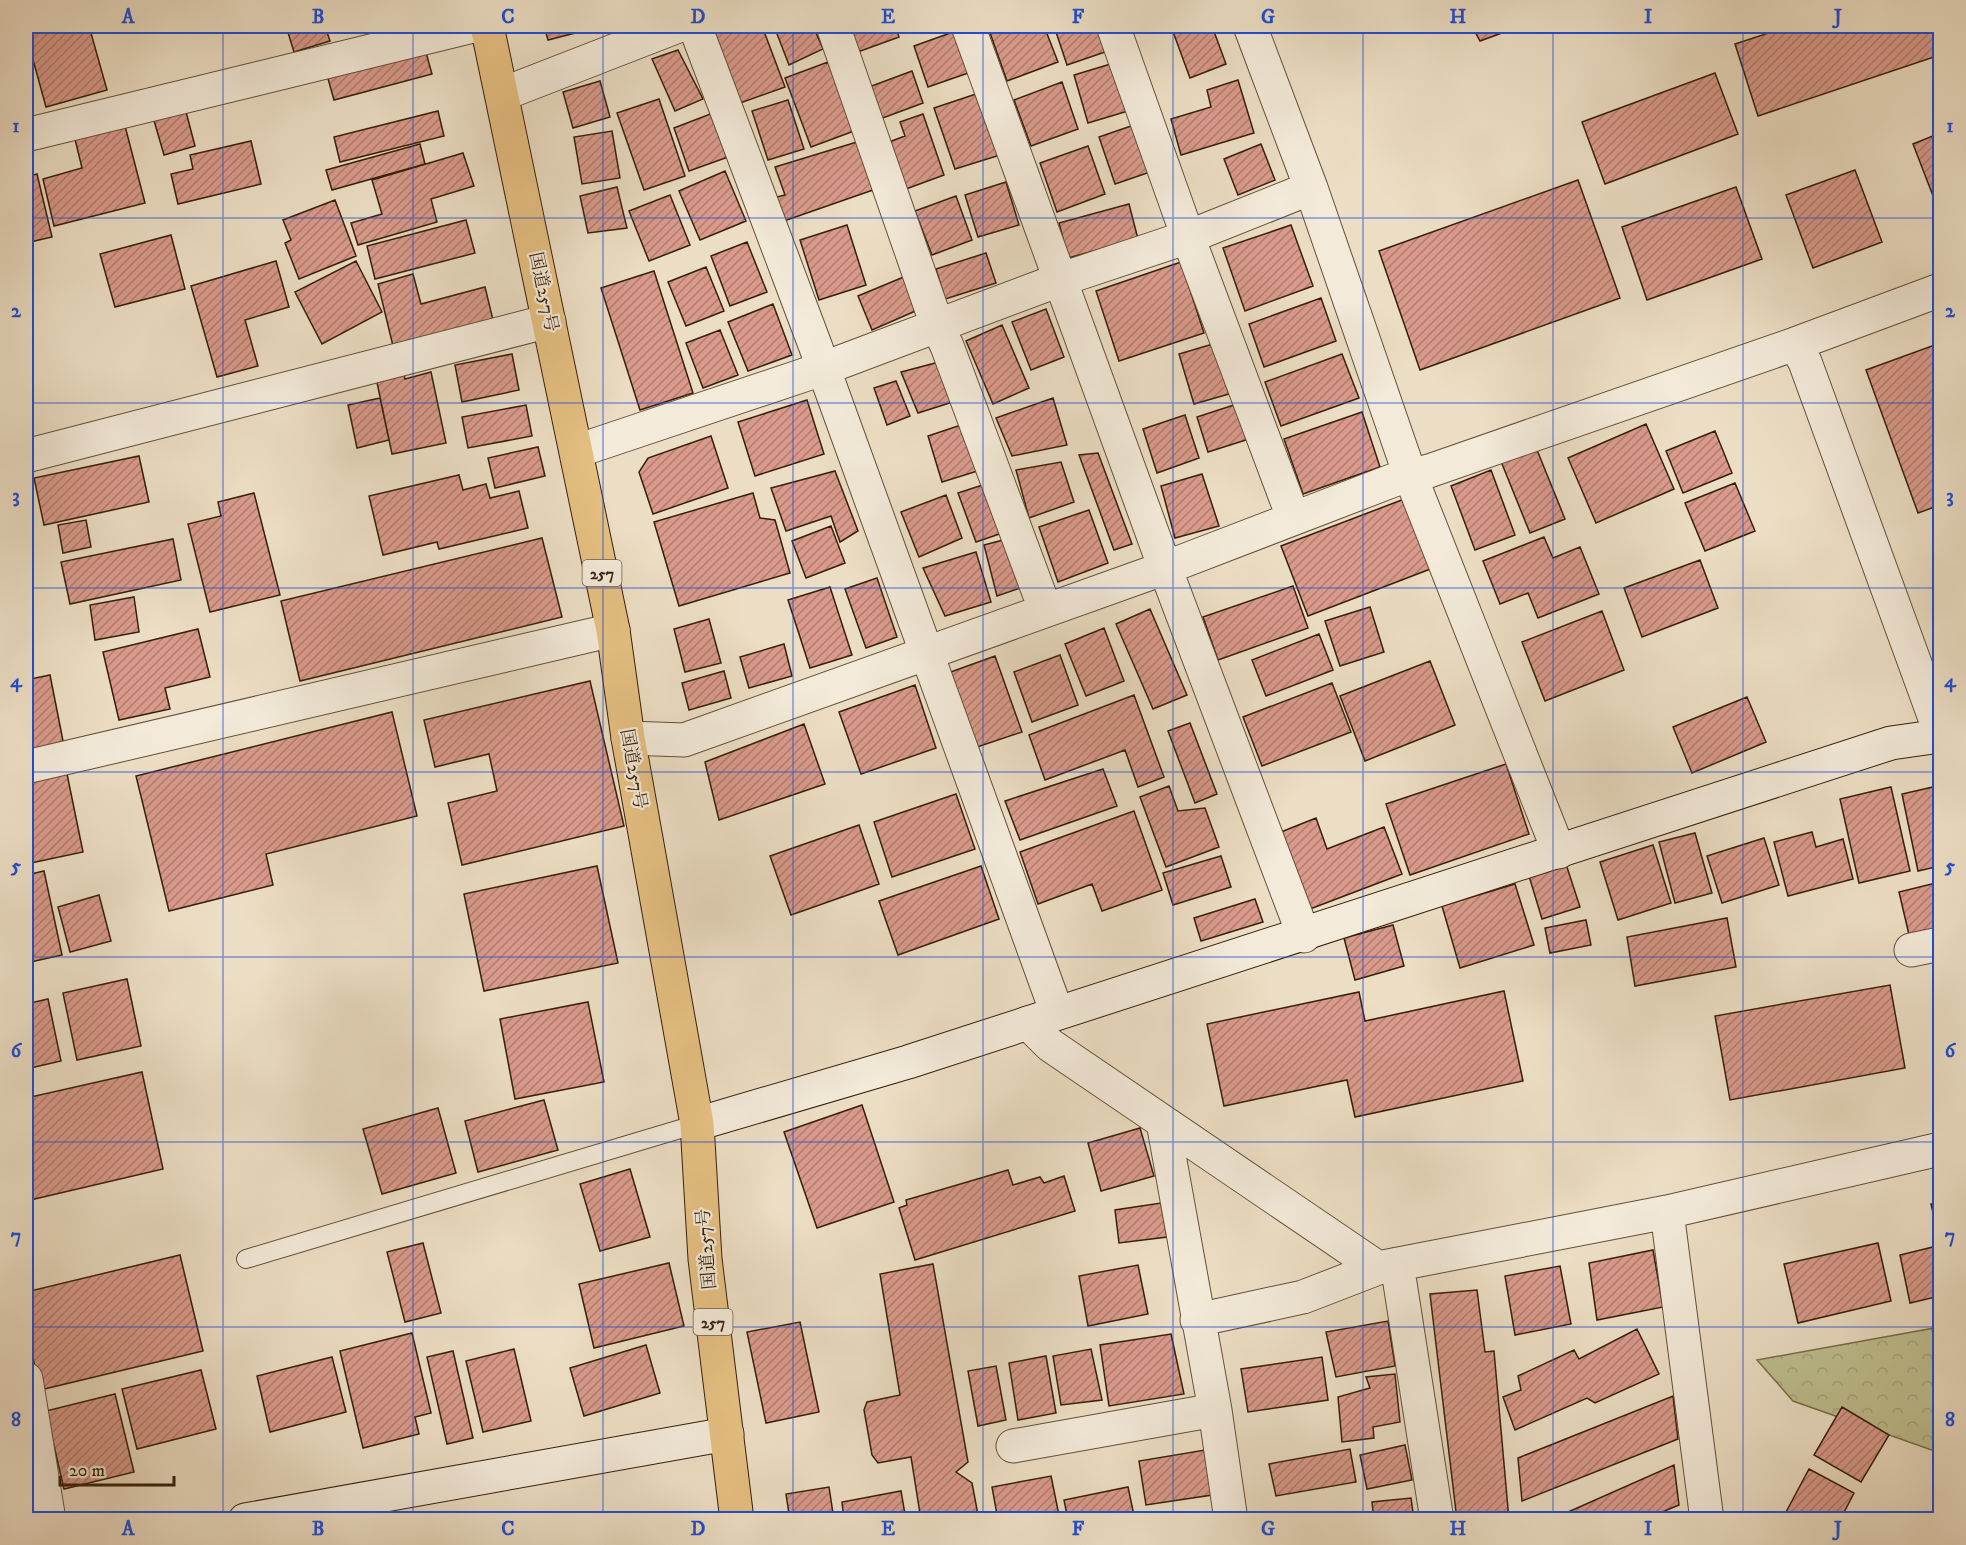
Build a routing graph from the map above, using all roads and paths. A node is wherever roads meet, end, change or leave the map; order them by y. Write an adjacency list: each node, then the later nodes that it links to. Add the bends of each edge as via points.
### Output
1 (473, 26): 10 (street)
2 (487, 26): 9 (highway, 国道257号 / 257)
3 (678, 26): 9 (street)
4 (699, 26): 18 (street, via 699,38)
5 (833, 26): 16 (street)
6 (968, 26): 13 (street)
7 (1113, 26): 12 (street)
8 (1250, 26): 11 (street)
9 (503, 94): 15 (highway, 国道257号 / 257)
10 (26, 135)
11 (1311, 188): 12 (street); 21 (street)
12 (1188, 237): 13 (street); 22 (street)
13 (1059, 280): 16 (street); 23 (street)
14 (1941, 290): 17 (street)
15 (549, 321): 19 (highway, 国道257号 / 257); 20 (street)
16 (937, 325): 18 (street); 24 (street)
17 (1795, 344): 21 (street); 27 (street, via 1805,362)
18 (822, 369): 19 (street); 26 (street)
19 (577, 451): 25 (highway, 国道257号 / 257)
20 (26, 456)
21 (1410, 475): 22 (street); 30 (street)
22 (1293, 517): 23 (street)
23 (1165, 568): 24 (street); 31 (street)
24 (1045, 609): 26 (street)
25 (613, 630): 28 (highway, 国道257号 / 257); 29 (street)
26 (926, 653): 28 (street, via 684,740); 32 (street)
27 (1941, 734): 30 (street, via 1891,743)
28 (628, 738): 34 (highway, 国道257号 / 257)
29 (26, 767)
30 (1559, 852): 31 (street)
31 (1304, 936): 32 (street)
32 (1043, 1018): 33 (street, via 1050,1045); 34 (street)
33 (1163, 1122): 38 (street); 39 (street)
34 (698, 1124): 37 (lane); 42 (highway, 国道257号 / 257, via 705,1259)
35 (1941, 1149): 36 (street)
36 (1667, 1212): 38 (street); 49 (street)
37 (246, 1259)
38 (1388, 1266): 39 (street, via 1303,1297); 48 (street)
39 (1197, 1320): 41 (street)
40 (26, 1379): 44 (street)
41 (1215, 1410): 43 (street); 47 (street)
42 (727, 1434): 45 (street); 46 (highway, 国道257号 / 257)
43 (1013, 1446)
44 (49, 1520)
45 (245, 1520)
46 (737, 1520)
47 (1231, 1520)
48 (1437, 1520)
49 (1707, 1520)

